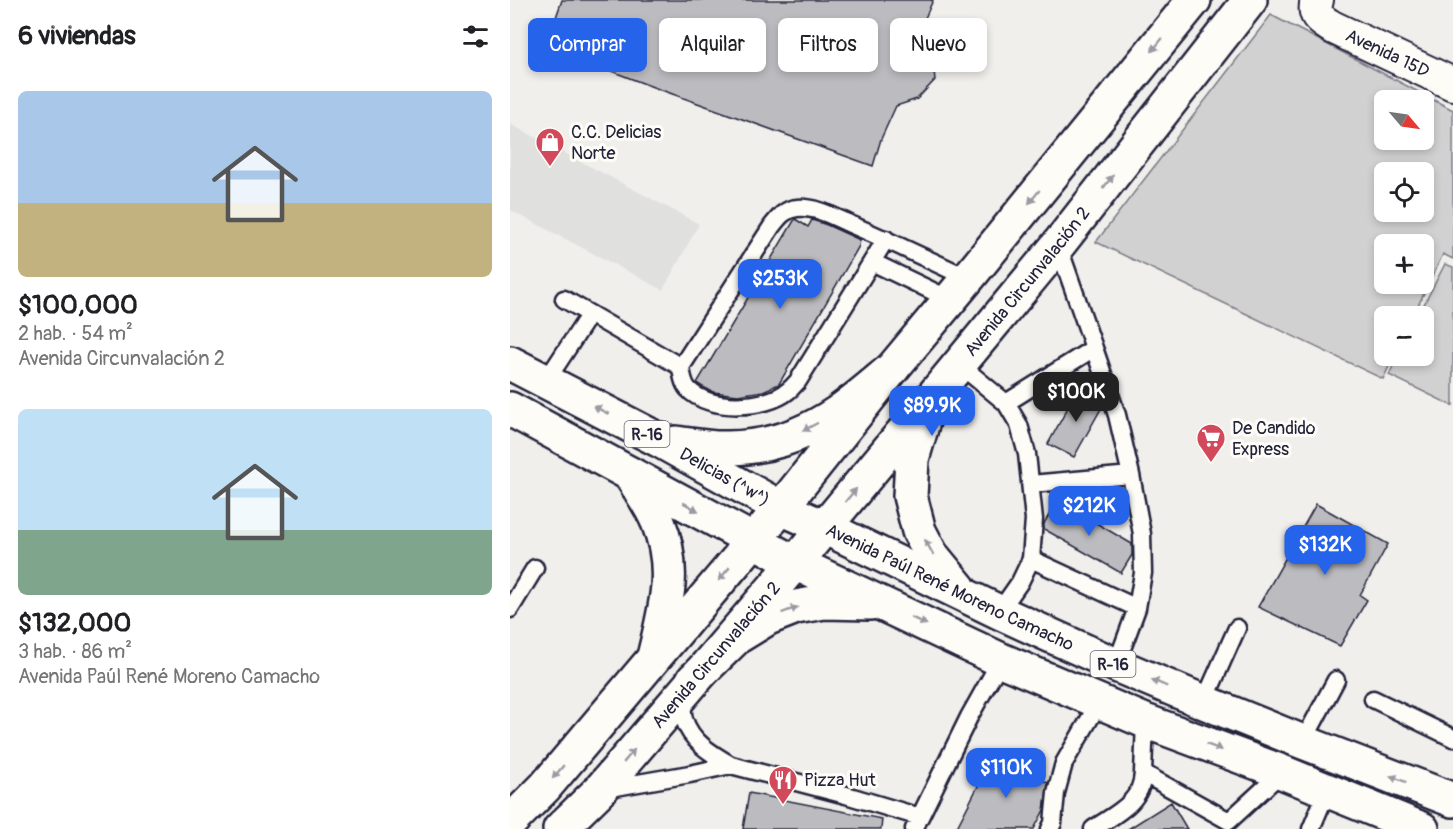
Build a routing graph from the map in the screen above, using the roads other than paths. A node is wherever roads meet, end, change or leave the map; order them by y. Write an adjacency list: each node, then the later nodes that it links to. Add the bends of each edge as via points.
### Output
1 (1194, 0): 8 (main road, one-way to 8)
2 (1247, 2): 6 (main road, Avenida Circunvalación 2, one-way to 2)
3 (1320, 10): 4 (street, Avenida 15D, via 1332,27)
4 (1453, 84)
5 (886, 239): 7 (lane); 8 (lane); 14 (lane, via 808,208 782,214)
6 (1058, 245): 11 (lane); 13 (main road, Avenida Circunvalación 2)
7 (872, 262): 8 (lane); 14 (lane, via 798,381 783,394 746,405 719,405 687,389)
8 (959, 289): 15 (main road)
9 (564, 299): 10 (lane)
10 (590, 314): 14 (lane); 16 (lane)
11 (1094, 348): 18 (lane); 22 (lane, via 1117,415)
12 (510, 363): 16 (main road, Delicias (^w^) / R-16)
13 (960, 365): 17 (main road, Avenida Circunvalación 2); 18 (lane)
14 (681, 368)
15 (892, 369): 20 (main road, one-way to 20, via 837,413 783,440 722,448); 24 (main road)
16 (546, 381): 20 (main road, Delicias (^w^) / R-16, one-way to 16)
17 (929, 401): 25 (main road, Avenida Circunvalación 2, one-way to 17); 30 (main road, one-way to 17, via 931,554 910,496 912,459)
18 (1006, 403): 23 (lane, via 1019,425)
19 (510, 409): 21 (main road, R-16)
20 (659, 440): 24 (main road, Delicias (^w^) / R-16)
21 (630, 474): 26 (main road, R-16, one-way to 26); 36 (main road, via 658,522 668,556 667,599)
22 (1131, 475): 23 (lane); 32 (lane, via 1142,534 1143,573)
23 (1031, 484): 27 (lane)
24 (781, 508): 25 (main road, Avenida Paúl René Moreno Camacho / R-16); 26 (main road)
25 (824, 527): 28 (main road, Avenida Circunvalación 2); 30 (main road, Avenida Paúl René Moreno Camacho / R-16)
26 (753, 541): 28 (main road, R-16); 36 (main road, one-way to 36)
27 (1031, 560): 32 (lane); 34 (lane)
28 (795, 563): 31 (main road, R-16); 40 (main road, Avenida Circunvalación 2)
29 (535, 568): 33 (lane)
30 (963, 594): 34 (main road, Avenida Paúl René Moreno Camacho / R-16)
31 (883, 603): 37 (main road, R-16, one-way to 37); 40 (main road, one-way to 31, via 737,637 768,618 824,602)
32 (1137, 608): 38 (lane)
33 (510, 609)
34 (999, 612): 38 (main road, Avenida Paúl René Moreno Camacho / R-16)
35 (1237, 628): 43 (lane)
36 (654, 657): 53 (main road, one-way to 53, via 545,787)
37 (1001, 660): 42 (main road, R-16); 54 (lane)
38 (1116, 665): 43 (main road, Avenida Paúl René Moreno Camacho / R-16, one-way to 38)
39 (1336, 680): 46 (lane)
40 (688, 687): 47 (lane, via 684,718 690,731 701,745); 50 (main road, Avenida Circunvalación 2, one-way to 40)
41 (1373, 699): 45 (lane)
42 (1100, 701): 44 (main road, R-16); 57 (lane, via 1064,763)
43 (1204, 702): 46 (main road, Avenida Paúl René Moreno Camacho / R-16)
44 (1145, 721): 48 (main road, R-16, one-way to 48); 49 (lane)
45 (1453, 738)
46 (1303, 742): 52 (main road, Avenida Paúl René Moreno Camacho / R-16, one-way to 46)
47 (731, 765): 50 (lane); 54 (lane, via 846,795)
48 (1282, 772): 51 (main road, R-16); 55 (lane)
49 (1143, 773): 55 (lane); 58 (lane, via 1142,783 1130,803)
50 (600, 789): 56 (main road, Avenida Circunvalación 2)
51 (1327, 791): 59 (lane); 60 (main road, R-16)
52 (1453, 800)
53 (510, 822)
54 (917, 823)
55 (1225, 825)
56 (560, 829)
57 (1050, 829)
58 (1092, 829)
59 (1311, 829)
60 (1422, 829)

